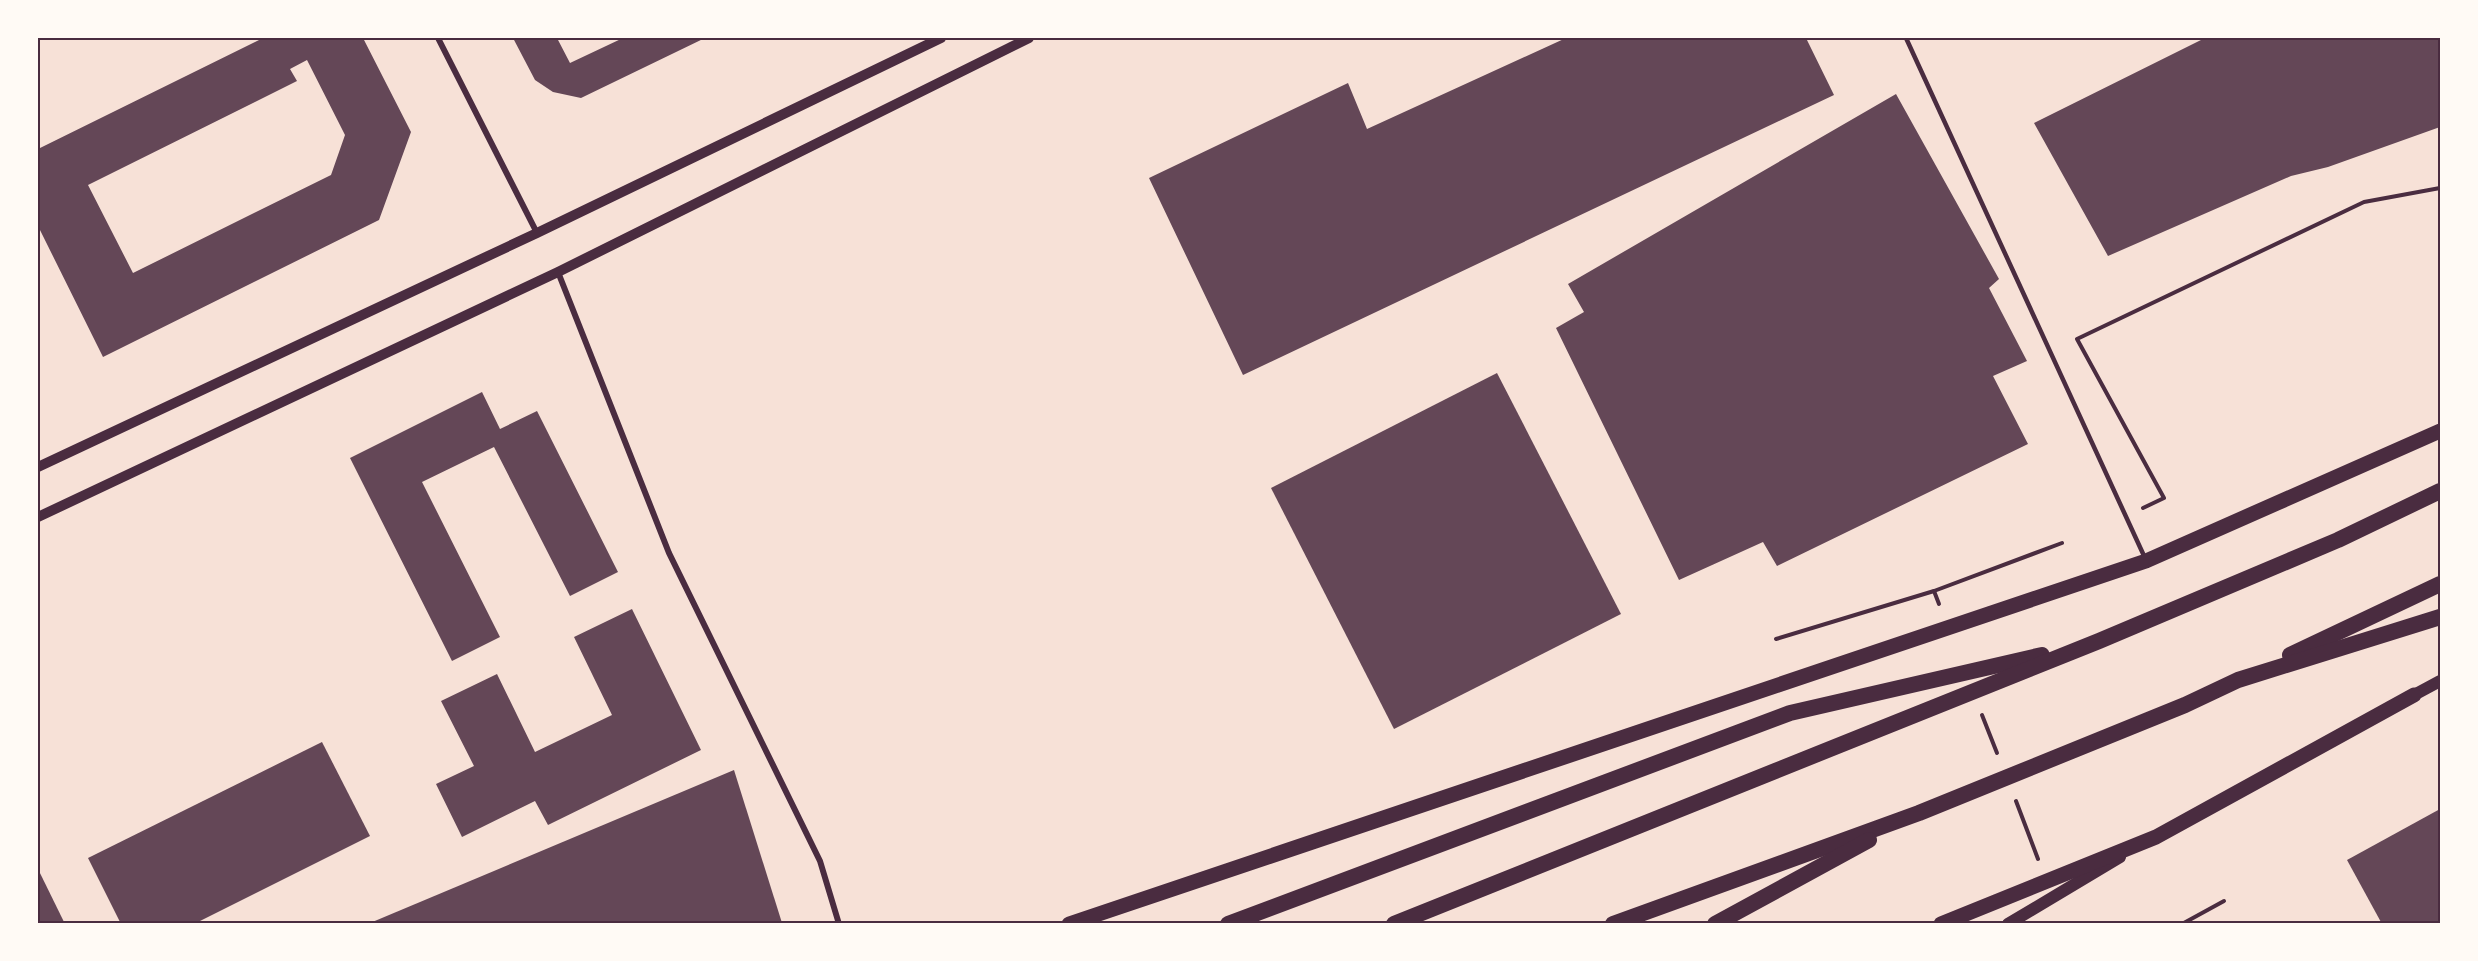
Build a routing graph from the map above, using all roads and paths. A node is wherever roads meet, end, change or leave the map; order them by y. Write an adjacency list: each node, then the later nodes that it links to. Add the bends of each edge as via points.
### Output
1 (438, 38): 6 (street)
2 (941, 38): 6 (street)
3 (1029, 38): 7 (street)
4 (1906, 38): 14 (lane)
5 (2440, 188): 11 (path, via 2364,202 2077,339)
6 (537, 233): 9 (street)
7 (558, 272): 12 (street); 25 (street, via 669,553 820,861)
8 (2440, 431): 14 (main road)
9 (38, 467)
10 (2440, 491): 18 (highway, via 2338,540)
11 (2164, 498)
12 (38, 517)
13 (2062, 543): 17 (path, via 1934,591)
14 (2146, 561): 26 (main road)
15 (2440, 584): 19 (highway)
16 (2440, 617): 19 (highway)
17 (1776, 639)
18 (2099, 641): 27 (highway, via 1790,713); 28 (highway)
19 (2238, 680): 22 (highway)
20 (2440, 681): 21 (main road)
21 (2414, 695): 23 (main road)
22 (1919, 813): 29 (highway); 30 (highway)
23 (2156, 837): 31 (main road); 32 (main road)
24 (2224, 901): 33 (path)
25 (838, 924)
26 (1070, 924)
27 (1228, 924)
28 (1394, 924)
29 (1613, 924)
30 (1714, 924)
31 (1941, 924)
32 (2008, 924)
33 (2182, 924)

